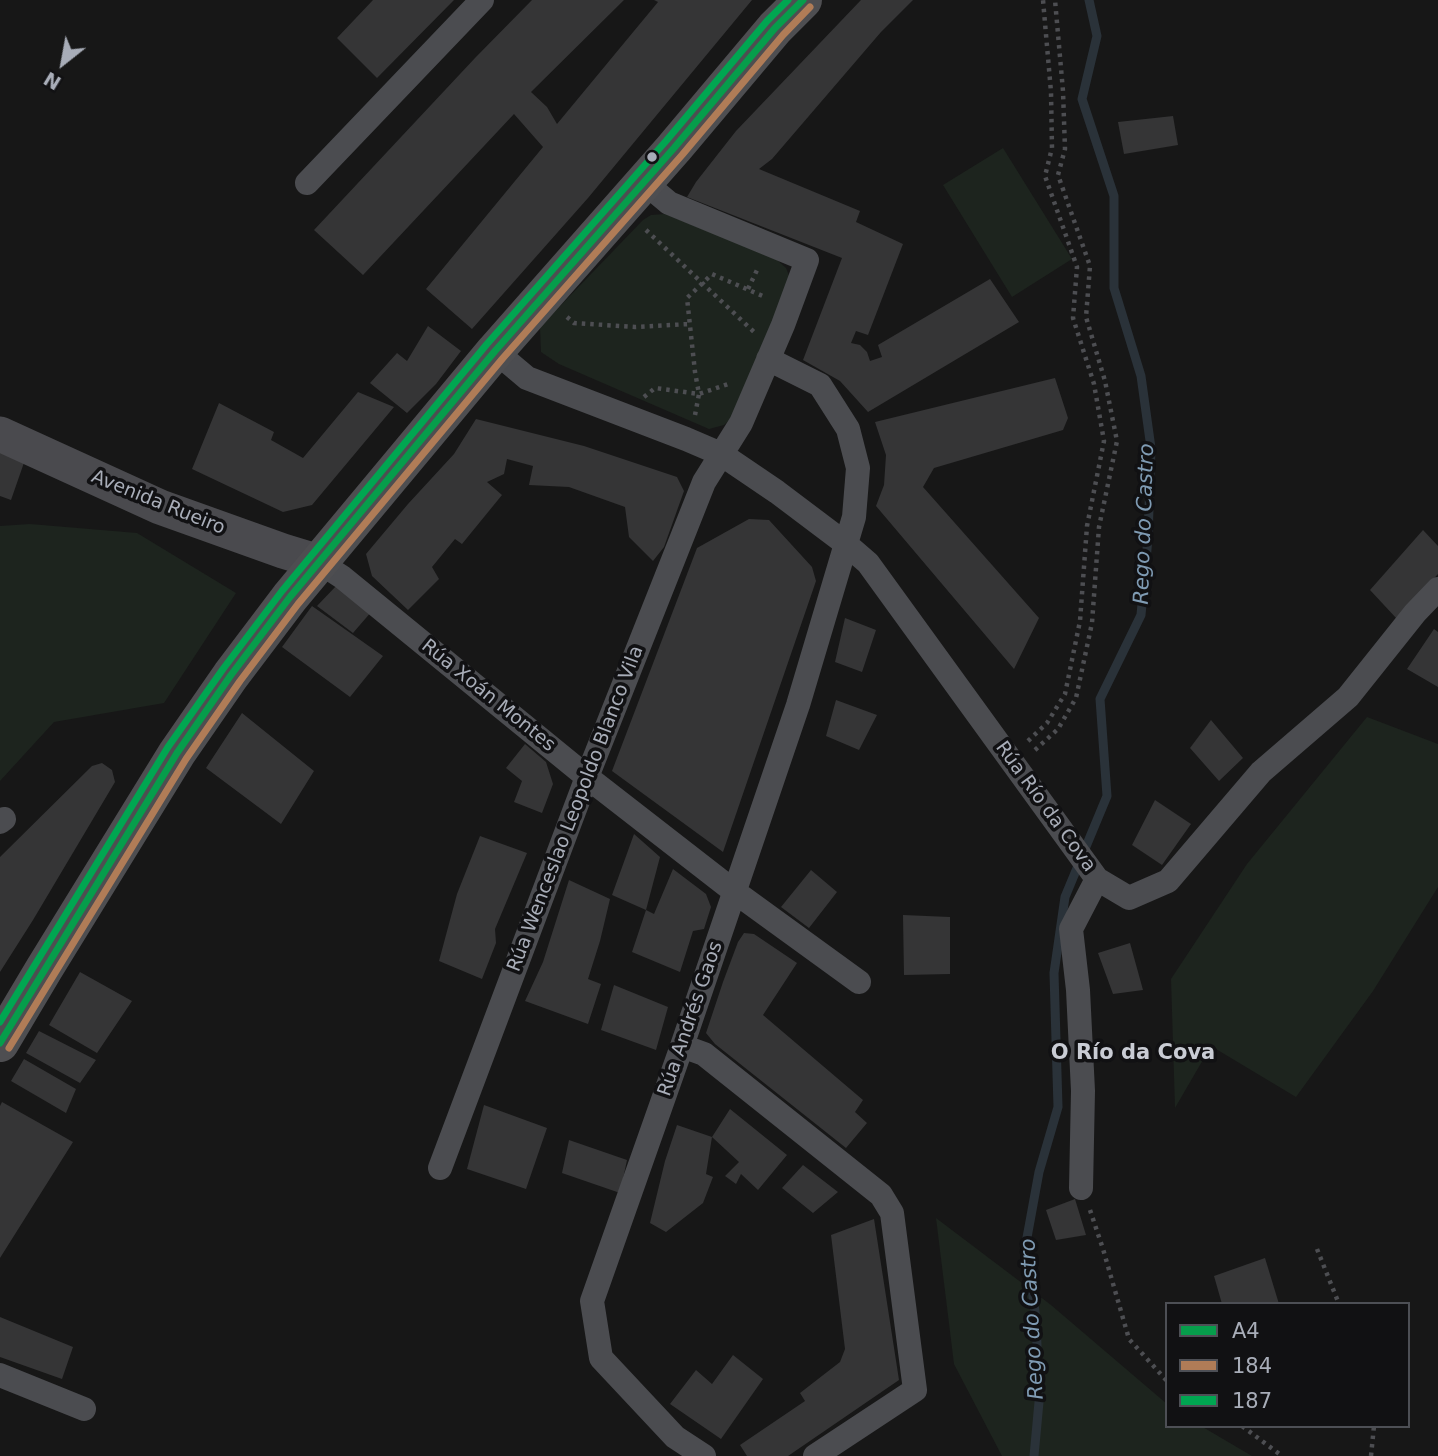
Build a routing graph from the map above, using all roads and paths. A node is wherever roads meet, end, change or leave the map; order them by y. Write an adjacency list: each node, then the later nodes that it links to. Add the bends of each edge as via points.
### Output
1 (482, 0): 5 (street)
2 (803, 0): 6 (highway)
3 (1043, 0): 21 (path, via 1052,148 1045,176 1077,267 1073,318 1094,384 1104,441 1087,526 1080,621 1065,694 1047,723)
4 (1055, 0): 21 (path, via 1065,149 1058,175 1090,266 1086,317 1116,441 1099,527 1092,623 1076,698 1058,729)
5 (307, 183)
6 (633, 195): 7 (path); 8 (highway); 9 (street, Rúa Wenceslao Leopoldo Blanco Vila, via 669,203 807,260)
7 (702, 283): 9 (path, via 712,274); 10 (path, via 687,298); 12 (path)
8 (541, 298): 10 (path, via 574,323); 11 (highway)
9 (789, 308): 12 (street, Rúa Wenceslao Leopoldo Blanco Vila)
10 (690, 324): 13 (path)
11 (495, 351): 14 (street, Rúa Río da Cova, via 527,378); 19 (highway)
12 (770, 354): 17 (street, Rúa Wenceslao Leopoldo Blanco Vila, via 741,423); 18 (street, Rúa Andrés Gaos, via 820,385 848,429 858,468 854,517)
13 (699, 394): 14 (path, via 655,388); 16 (path)
14 (621, 414): 16 (street, Rúa Río da Cova)
15 (0, 434): 19 (street, Avenida Rueiro, via 160,507)
16 (686, 439): 17 (street, Rúa Río da Cova)
17 (721, 454): 18 (street, Rúa Río da Cova); 22 (street, Rúa Wenceslao Leopoldo Blanco Vila, via 704,482)
18 (846, 544): 21 (street, Rúa Río da Cova, via 868,563); 24 (street, Rúa Andrés Gaos, via 798,705)
19 (319, 562): 22 (street, Rúa Xoán Montes); 26 (highway, via 231,674 177,753)
20 (1438, 589): 23 (street, Rúa Río da Cova, via 1348,697 1261,772 1168,881 1129,898)
21 (1012, 762): 23 (street, Rúa Río da Cova)
22 (587, 777): 24 (street, Rúa Xoán Montes); 28 (street, Rúa Wenceslao Leopoldo Blanco Vila)
23 (1097, 879): 29 (street, via 1071,929 1083,1091)
24 (734, 892): 25 (street, Rúa Xoán Montes); 27 (street, Rúa Andrés Gaos)
25 (859, 982)
26 (0, 1043)
27 (682, 1046): 37 (street, Rúa Andrés Gaos, via 592,1301 601,1358 675,1437); 38 (street, via 704,1054 881,1195 892,1213 915,1390)
28 (440, 1168)
29 (1081, 1186): 33 (path, via 1129,1339)
30 (1317, 1249): 31 (path)
31 (1338, 1302)
32 (0, 1376): 34 (street)
33 (1165, 1379)
34 (84, 1409)
35 (1245, 1428): 39 (path)
36 (1374, 1428): 40 (path)
37 (704, 1456)
38 (815, 1456)
39 (1282, 1456)
40 (1371, 1456)

